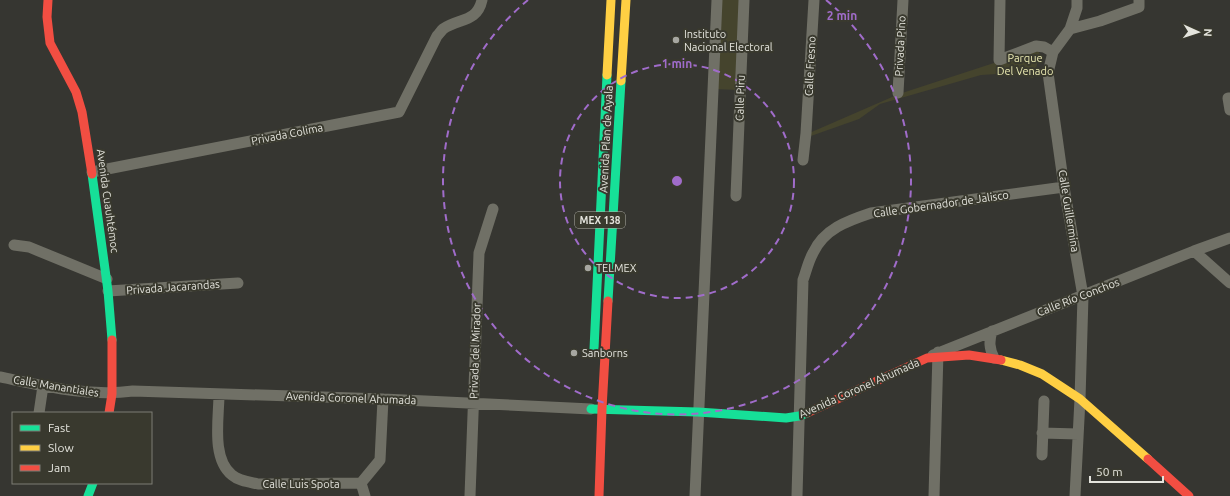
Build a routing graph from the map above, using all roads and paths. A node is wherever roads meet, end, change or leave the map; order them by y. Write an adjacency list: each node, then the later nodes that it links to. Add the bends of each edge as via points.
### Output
1 (48, 0): 18 (main road, Avenida Cuauhtémoc, via 50,43 76,92)
2 (482, 0): 18 (street, Privada Colima, via 475,14 444,29 437,36 399,112)
3 (611, 0): 33 (main road, Avenida Plan de Ayala / MEX 138)
4 (626, 0): 43 (main road, Avenida Plan de Ayala / MEX 138)
5 (717, 0): 46 (street)
6 (744, 0): 20 (street, Calle Piru)
7 (814, 0): 17 (street, Calle Fresno)
8 (903, 0): 14 (street, Privada Pino)
9 (1000, 0): 13 (street, via 999,60 1036,46)
10 (1077, 0): 12 (street, Calle Guillermina)
11 (1139, 3): 12 (street, via 1100,21)
12 (1070, 28): 13 (street, Calle Guillermina)
13 (1053, 52): 19 (street, Calle Guillermina, via 1048,73)
14 (898, 93)
15 (1229, 98): 16 (street)
16 (1230, 110)
17 (803, 160)
18 (92, 172): 25 (main road, Avenida Cuauhtémoc)
19 (1064, 187): 29 (street, Calle Guillermina); 47 (street, Calle Gobernador de Jalisco, via 871,213 845,222 826,235 813,253 803,280)
20 (736, 196)
21 (493, 209): 41 (street, Privada del Mirador, via 478,253)
22 (1230, 238): 24 (street, Calle Río Conchos)
23 (14, 245): 25 (street, via 29,247)
24 (1194, 251): 27 (street); 29 (street, Calle Río Conchos)
25 (107, 279): 28 (main road, Avenida Cuauhtémoc)
26 (238, 283): 28 (street, Privada Jacarandas)
27 (1230, 283)
28 (108, 291): 36 (main road, Avenida Cuauhtémoc)
29 (1083, 296): 30 (street, Calle Río Conchos); 39 (street, Calle Guillermina)
30 (992, 331): 31 (street, Calle Río Conchos); 32 (street, via 989,340)
31 (934, 356): 32 (main road, Avenida Coronel Ahumada, via 969,355); 47 (main road, Avenida Coronel Ahumada); 59 (street)
32 (994, 358): 39 (main road, Avenida Coronel Ahumada, via 1042,374)
33 (593, 361)
34 (0, 377): 35 (street, Calle Manantiales)
35 (43, 386): 36 (street, Calle Manantiales); 44 (street)
36 (112, 394): 37 (street, Avenida Coronel Ahumada, via 133,391); 45 (main road, Avenida Cuauhtémoc)
37 (219, 394): 38 (street, Avenida Coronel Ahumada); 51 (street, Calle Luis Spota, via 218,449 223,463 232,475 243,481 258,484)
38 (383, 399): 41 (street, Avenida Coronel Ahumada); 51 (street, via 380,460)
39 (1080, 399): 49 (street, Calle Guillermina); 61 (main road, Avenida Coronel Ahumada)
40 (1044, 401): 48 (street)
41 (472, 403): 42 (street, Avenida Coronel Ahumada); 55 (street, Privada del Mirador)
42 (591, 409): 43 (main road, Avenida Coronel Ahumada)
43 (602, 409): 46 (main road, Avenida Coronel Ahumada); 56 (main road, Avenida Plan de Ayala / MEX 138)
44 (39, 412)
45 (109, 412)
46 (698, 412): 47 (main road, Avenida Coronel Ahumada, via 786,418); 57 (street)
47 (800, 416): 58 (street, Calle Gobernador de Jalisco)
48 (1042, 433): 49 (street); 50 (street)
49 (1078, 434): 60 (street, Calle Guillermina)
50 (1042, 455)
51 (361, 483): 54 (street)
52 (93, 484): 53 (main road)
53 (88, 496)
54 (364, 496)
55 (470, 496)
56 (599, 496)
57 (695, 496)
58 (796, 496)
59 (934, 496)
60 (1075, 496)
61 (1189, 496)

